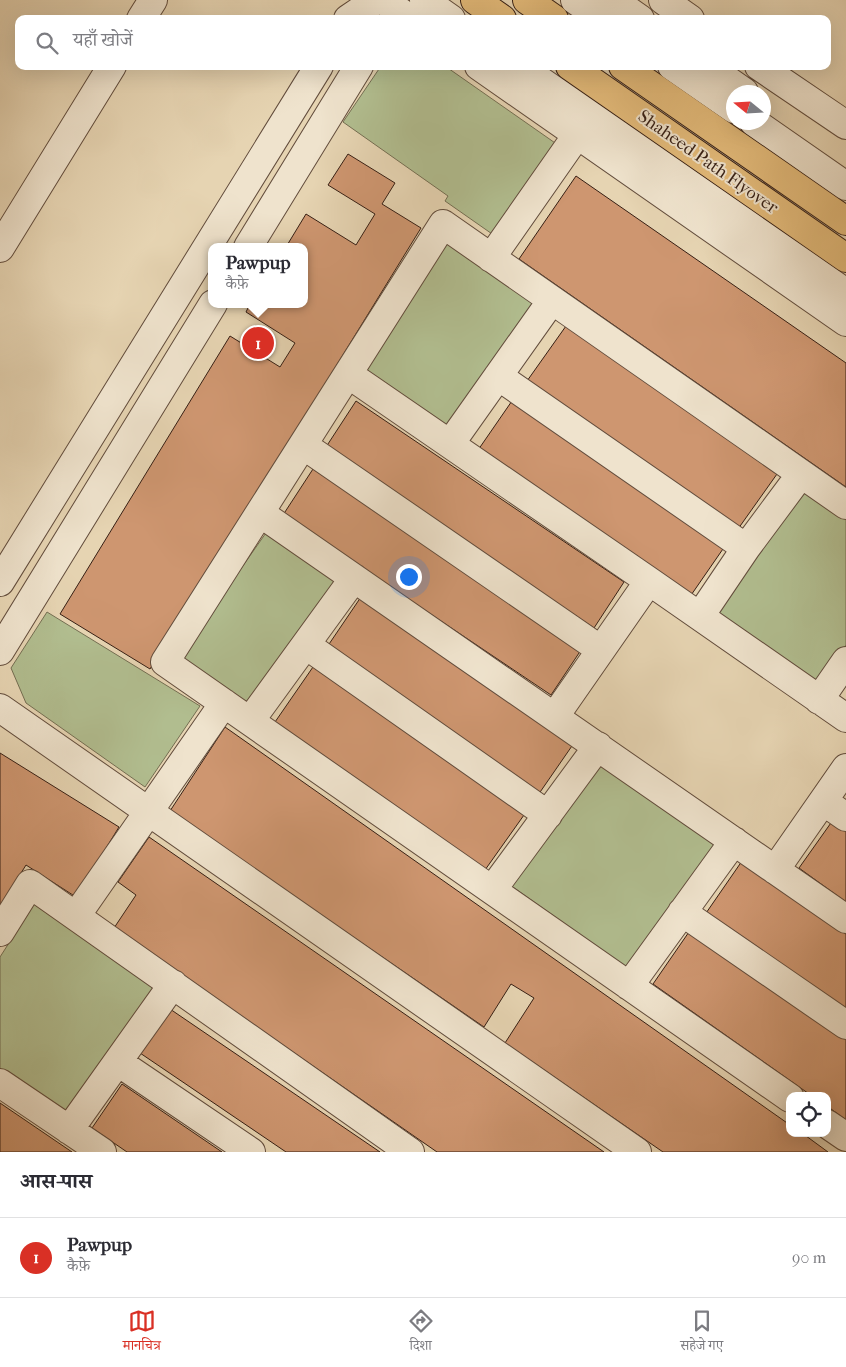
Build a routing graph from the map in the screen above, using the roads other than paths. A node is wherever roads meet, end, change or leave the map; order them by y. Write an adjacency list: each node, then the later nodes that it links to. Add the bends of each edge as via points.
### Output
1 (153, 0): 9 (street)
2 (380, 0): 10 (street); 11 (street); 12 (street)
3 (424, 0): 13 (street)
4 (474, 0): 14 (highway)
5 (527, 0): 15 (highway)
6 (575, 0): 16 (street)
7 (613, 0): 17 (street)
8 (663, 0): 18 (street)
9 (144, 15)
10 (355, 15)
11 (380, 15)
12 (404, 15)
13 (445, 15)
14 (496, 15)
15 (548, 15)
16 (597, 15)
17 (634, 15)
18 (684, 15)
19 (110, 70): 41 (street)
20 (317, 70): 38 (street)
21 (357, 70): 39 (street)
22 (485, 70): 34 (street)
23 (525, 70): 44 (street)
24 (576, 70): 43 (highway, Shaheed Path Flyover)
25 (629, 70): 37 (highway, Shaheed Path Flyover)
26 (678, 70): 30 (street)
27 (713, 70): 29 (street)
28 (766, 70): 32 (street)
29 (734, 85)
30 (726, 103)
31 (771, 111): 35 (street)
32 (846, 126)
33 (766, 130): 36 (street)
34 (577, 135): 42 (street); 47 (street)
35 (846, 164)
36 (846, 186)
37 (846, 221)
38 (210, 243)
39 (250, 243)
40 (208, 246): 58 (street)
41 (0, 248)
42 (491, 258): 45 (street); 48 (street, via 443,224)
43 (846, 258)
44 (846, 293)
45 (552, 300): 49 (street); 52 (street)
46 (211, 308): 62 (street)
47 (846, 322)
48 (348, 374): 50 (street); 51 (street)
49 (498, 376): 50 (street); 55 (street)
50 (450, 444): 57 (street)
51 (303, 445): 54 (street); 61 (street)
52 (801, 474): 53 (street); 55 (street)
53 (846, 505)
54 (260, 513): 56 (street); 65 (street, via 165,662)
55 (746, 548): 59 (street)
56 (354, 578): 60 (street); 67 (street)
57 (649, 581): 59 (street); 61 (street)
58 (0, 582)
59 (700, 616): 64 (street)
60 (306, 645): 69 (street); 74 (street)
61 (601, 650): 67 (street)
62 (0, 651)
63 (846, 661): 64 (street)
64 (819, 700): 68 (street)
65 (224, 704): 69 (street); 73 (street)
66 (0, 708): 73 (street)
67 (555, 716): 70 (street)
68 (846, 718)
69 (250, 721): 78 (street)
70 (598, 746): 74 (street); 76 (street)
71 (846, 768): 72 (street)
72 (824, 801): 75 (street); 77 (street)
73 (149, 812): 80 (street); 95 (street)
74 (548, 815): 78 (street)
75 (846, 816)
76 (734, 841): 77 (street); 79 (street)
77 (775, 870): 81 (street)
78 (492, 890): 84 (street)
79 (682, 912): 84 (street); 85 (street)
80 (76, 916): 82 (street, via 30,884); 83 (street)
81 (846, 919)
82 (0, 932)
83 (173, 984): 86 (street); 94 (street)
84 (629, 986): 88 (street)
85 (846, 1026)
86 (118, 1062): 90 (street); 93 (street)
87 (0, 1084): 90 (street)
88 (786, 1095)
89 (831, 1127): 91 (street)
90 (69, 1130): 92 (street)
91 (846, 1137)
92 (102, 1152)
93 (251, 1152)
94 (410, 1152)
95 (637, 1152)

